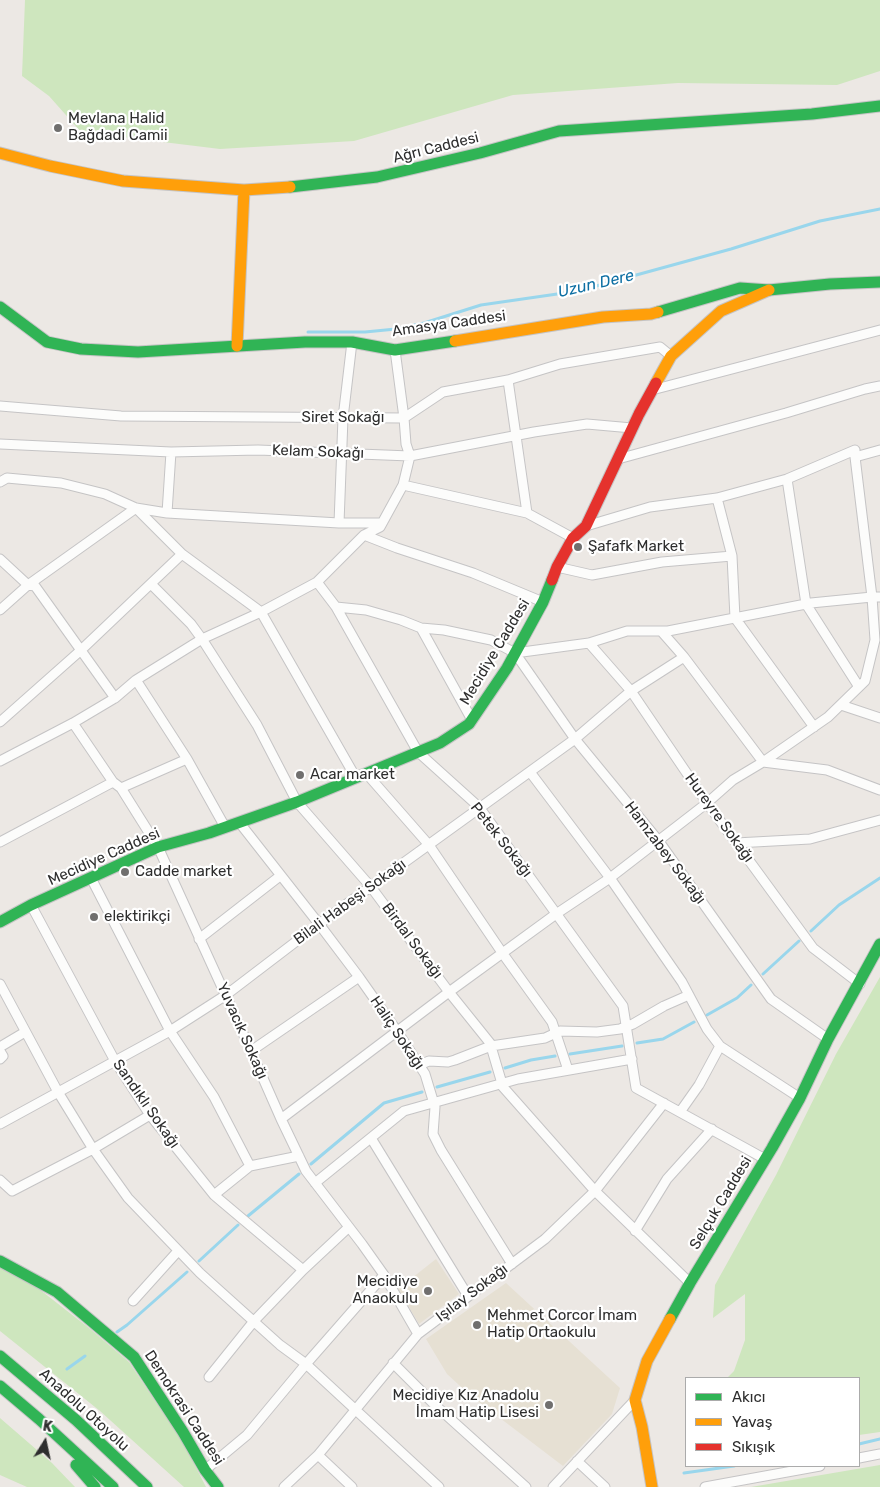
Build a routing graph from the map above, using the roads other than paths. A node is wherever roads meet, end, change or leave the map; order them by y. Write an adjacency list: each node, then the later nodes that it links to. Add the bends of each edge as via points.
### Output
1 (880, 106): 3 (main road, Ağrı Caddesi, via 559,132 377,177)
2 (0, 153): 3 (main road, Ağrı Caddesi, via 123,181)
3 (244, 190): 9 (main road)
4 (880, 282): 5 (main road, Amasya Caddesi)
5 (770, 290): 10 (main road, Amasya Caddesi, via 740,288 651,314 604,317); 11 (main road, Mecidiye Caddesi, via 721,311)
6 (0, 307): 9 (main road, Amasya Caddesi, via 47,342 81,349 138,352)
7 (880, 330): 14 (street)
8 (352, 342): 9 (main road, Amasya Caddesi); 10 (main road, Amasya Caddesi); 16 (street)
9 (237, 346)
10 (395, 350): 17 (street)
11 (671, 356): 12 (street, Siret Sokağı, via 660,347 560,364); 14 (main road, Mecidiye Caddesi)
12 (508, 380): 17 (street, Siret Sokağı, via 443,392); 19 (street)
13 (880, 386): 26 (street)
14 (652, 390): 18 (main road, Mecidiye Caddesi)
15 (0, 406): 16 (street, Siret Sokağı, via 121,416)
16 (343, 418): 17 (street, Siret Sokağı); 23 (street)
17 (404, 418): 24 (street)
18 (632, 428): 19 (street, Kelam Sokağı, via 586,424); 26 (main road, Mecidiye Caddesi)
19 (516, 436): 24 (street, Kelam Sokağı); 33 (street)
20 (0, 444): 22 (street, Kelam Sokağı)
21 (880, 450): 25 (street)
22 (171, 452): 23 (street, Kelam Sokağı); 32 (street)
23 (343, 452): 24 (street, Kelam Sokağı); 34 (street)
24 (410, 456): 29 (street)
25 (855, 457): 27 (street, via 855,450); 46 (street)
26 (618, 459): 36 (main road, Mecidiye Caddesi)
27 (787, 479): 30 (street); 48 (street)
28 (0, 482): 31 (street, via 7,478 61,483 104,494)
29 (403, 485): 33 (street); 35 (street)
30 (717, 498): 36 (street, via 650,507); 40 (street)
31 (136, 508): 32 (street); 39 (street); 45 (street)
32 (167, 513): 34 (street)
33 (526, 513): 38 (street)
34 (339, 523): 35 (street)
35 (382, 523): 37 (street, via 380,528)
36 (586, 526): 38 (main road, Mecidiye Caddesi)
37 (364, 535): 43 (street); 47 (street, via 473,573)
38 (573, 538): 42 (main road, Mecidiye Caddesi)
39 (182, 554): 44 (street); 51 (street)
40 (732, 556): 42 (street, via 662,562 592,575); 52 (street)
41 (0, 559): 45 (street)
42 (557, 567): 47 (main road, Mecidiye Caddesi)
43 (317, 582): 49 (street, Petek Sokağı); 51 (street)
44 (151, 584): 55 (street, Birdal Sokağı); 57 (street)
45 (28, 585): 50 (street); 57 (street, via 35,586 51,606)
46 (876, 597): 48 (street); 61 (street, via 876,640 865,681)
47 (543, 602): 58 (main road, Mecidiye Caddesi)
48 (806, 604): 52 (street); 61 (street)
49 (336, 606): 53 (street, via 366,610); 71 (street, Petek Sokağı)
50 (0, 610)
51 (261, 612): 55 (street); 76 (street)
52 (735, 618): 54 (street); 69 (street)
53 (421, 628): 58 (street, via 491,640); 66 (street)
54 (662, 632): 56 (street, via 627,632); 59 (street)
55 (202, 639): 60 (street); 80 (street, Birdal Sokağı, via 257,725)
56 (589, 642): 58 (street); 62 (street, Hureyre Sokağı)
57 (80, 651): 63 (street); 67 (street)
58 (515, 653): 66 (main road, Mecidiye Caddesi); 70 (street, Hamzabey Sokağı)
59 (684, 657): 62 (street, Bilali Habeşi Sokağı); 74 (street)
60 (136, 680): 63 (street); 72 (street)
61 (858, 687): 64 (street)
62 (630, 691): 70 (street, Bilali Habeşi Sokağı); 81 (street, Hureyre Sokağı)
63 (115, 698): 68 (street)
64 (841, 705): 65 (street); 69 (street)
65 (880, 718)
66 (472, 720): 71 (main road, Mecidiye Caddesi, via 456,734)
67 (0, 722)
68 (73, 724): 73 (street); 77 (street, Yuvacık Sokağı)
69 (814, 727): 74 (street)
70 (575, 739): 75 (street, Bilali Habeşi Sokağı); 86 (street, Hamzabey Sokağı)
71 (418, 752): 76 (main road, Mecidiye Caddesi); 82 (street, Petek Sokağı)
72 (187, 759): 78 (street); 85 (street)
73 (0, 761)
74 (763, 762): 79 (street, via 827,770); 81 (street, via 733,780)
75 (530, 772): 82 (street, Bilali Habeşi Sokağı); 93 (street)
76 (361, 776): 80 (main road, Mecidiye Caddesi); 89 (street)
77 (113, 782): 78 (street, Yuvacık Sokağı); 87 (street)
78 (121, 788): 90 (street, Yuvacık Sokağı)
79 (880, 790)
80 (297, 802): 84 (main road, Mecidiye Caddesi); 94 (street, Birdal Sokağı)
81 (707, 803): 86 (street); 88 (street, Hureyre Sokağı)
82 (479, 807): 89 (street, Bilali Habeşi Sokağı); 96 (street, Petek Sokağı)
83 (880, 820): 88 (street, via 810,839)
84 (239, 822): 85 (main road, Mecidiye Caddesi); 91 (street, Haliç Sokağı)
85 (225, 827): 90 (main road, Mecidiye Caddesi)
86 (658, 840): 93 (street); 113 (street, Hamzabey Sokağı, via 771,999)
87 (0, 842)
88 (736, 843): 104 (street, Hureyre Sokağı, via 814,948)
89 (428, 845): 94 (street, Bilali Habeşi Sokağı); 101 (street)
90 (158, 847): 92 (main road, Mecidiye Caddesi); 99 (street, Yuvacık Sokağı)
91 (280, 876): 98 (street, Haliç Sokağı); 99 (street)
92 (91, 878): 95 (main road, Mecidiye Caddesi); 110 (street)
93 (610, 878): 96 (street); 107 (street)
94 (371, 887): 98 (street, Bilali Habeşi Sokağı); 105 (street, Birdal Sokağı)
95 (31, 905): 97 (main road, Mecidiye Caddesi); 121 (street, Sandıklı Sokağı)
96 (556, 914): 101 (street); 108 (street, Petek Sokağı, via 623,1006)
97 (0, 922)
98 (319, 924): 102 (street, Haliç Sokağı); 106 (street, Bilali Habeşi Sokağı)
99 (199, 939): 106 (street, Yuvacık Sokağı)
100 (880, 944): 104 (main road, Selçuk Caddesi)
101 (502, 954): 105 (street); 112 (street, via 552,1022)
102 (359, 978): 109 (street, Haliç Sokağı); 118 (street)
103 (0, 984): 111 (street)
104 (860, 984): 113 (main road, Selçuk Caddesi)
105 (449, 992): 109 (street); 114 (street, Birdal Sokağı)
106 (226, 995): 110 (street, Bilali Habeşi Sokağı); 118 (street, Yuvacık Sokağı)
107 (689, 995): 108 (street); 115 (street)
108 (626, 1027): 112 (street, via 597,1032); 120 (street, Petek Sokağı)
109 (397, 1030): 122 (street, Haliç Sokağı); 131 (street)
110 (170, 1031): 121 (street, Bilali Habeşi Sokağı); 138 (street, via 214,1097)
111 (25, 1032): 116 (street); 125 (street)
112 (556, 1033): 114 (street, via 545,1038); 123 (street)
113 (828, 1040): 126 (main road, Selçuk Caddesi)
114 (491, 1046): 122 (street, via 455,1060 429,1061); 124 (street, Birdal Sokağı)
115 (720, 1046): 126 (street); 129 (street)
116 (0, 1047)
117 (0, 1051): 119 (street, via 3,1056)
118 (251, 1051): 131 (street, Yuvacık Sokağı)
119 (0, 1058)
120 (632, 1059): 123 (street); 128 (street, Petek Sokağı, via 636,1088)
121 (115, 1061): 125 (street, Bilali Habeşi Sokağı); 130 (street, Sandıklı Sokağı)
122 (419, 1065): 127 (street, Haliç Sokağı)
123 (568, 1070): 124 (street)
124 (502, 1084): 127 (street); 141 (street, Birdal Sokağı)
125 (58, 1092): 132 (street, Bilali Habeşi Sokağı); 135 (street)
126 (800, 1098): 137 (main road, Selçuk Caddesi)
127 (434, 1103): 134 (street, via 404,1111); 147 (street, Haliç Sokağı, via 434,1134)
128 (664, 1103): 129 (street); 141 (street, Işılay Sokağı)
129 (680, 1112): 133 (street)
130 (150, 1114): 135 (street); 142 (street, Sandıklı Sokağı)
131 (281, 1119): 136 (street, Yuvacık Sokağı)
132 (0, 1124)
133 (712, 1129): 137 (street); 144 (street, via 667,1179)
134 (371, 1138): 140 (street); 151 (street)
135 (93, 1149): 139 (street, via 12,1191); 145 (street, via 128,1198)
136 (300, 1156): 138 (street); 140 (street, Yuvacık Sokağı)
137 (765, 1159): 150 (main road, Selçuk Caddesi)
138 (250, 1166): 142 (street)
139 (0, 1180)
140 (315, 1183): 143 (street, Yuvacık Sokağı)
141 (595, 1192): 144 (street, Birdal Sokağı); 147 (street, Işılay Sokağı, via 545,1239)
142 (214, 1195): 148 (street, Sandıklı Sokağı)
143 (349, 1227): 148 (street); 149 (street, Yuvacık Sokağı)
144 (635, 1230): 150 (street, Birdal Sokağı)
145 (178, 1251): 152 (street); 153 (street)
146 (0, 1261): 168 (main road, Demokrasi Caddesi, via 57,1292 134,1357)
147 (512, 1264): 151 (street, Işılay Sokağı)
148 (303, 1270): 153 (street)
149 (384, 1275): 154 (street, Yuvacık Sokağı); 157 (street)
150 (690, 1283): 160 (main road, Selçuk Caddesi, via 647,1361)
151 (468, 1296): 154 (street, Işılay Sokağı)
152 (133, 1301)
153 (254, 1322): 157 (street); 158 (street)
154 (418, 1334): 156 (street, Işılay Sokağı)
155 (0, 1356): 171 (main road, Anadolu Otoyolu, via 76,1420)
156 (393, 1363): 161 (street, Işılay Sokağı); 176 (street)
157 (306, 1364): 161 (street); 168 (street, via 248,1435)
158 (208, 1377)
159 (0, 1386): 162 (main road)
160 (635, 1400): 166 (street); 179 (main road)
161 (356, 1408): 164 (street, Işılay Sokağı); 175 (street)
162 (38, 1419): 169 (main road); 170 (main road)
163 (880, 1454): 165 (street)
164 (318, 1455): 173 (street, Işılay Sokağı); 174 (street)
165 (860, 1458)
166 (578, 1461): 177 (street); 178 (street)
167 (815, 1467): 180 (street)
168 (205, 1470): 172 (main road, Demokrasi Caddesi)
169 (95, 1487)
170 (113, 1487)
171 (147, 1487)
172 (218, 1487)
173 (284, 1487)
174 (352, 1487)
175 (439, 1487)
176 (526, 1487)
177 (553, 1487)
178 (605, 1487)
179 (652, 1487)
180 (705, 1487)

